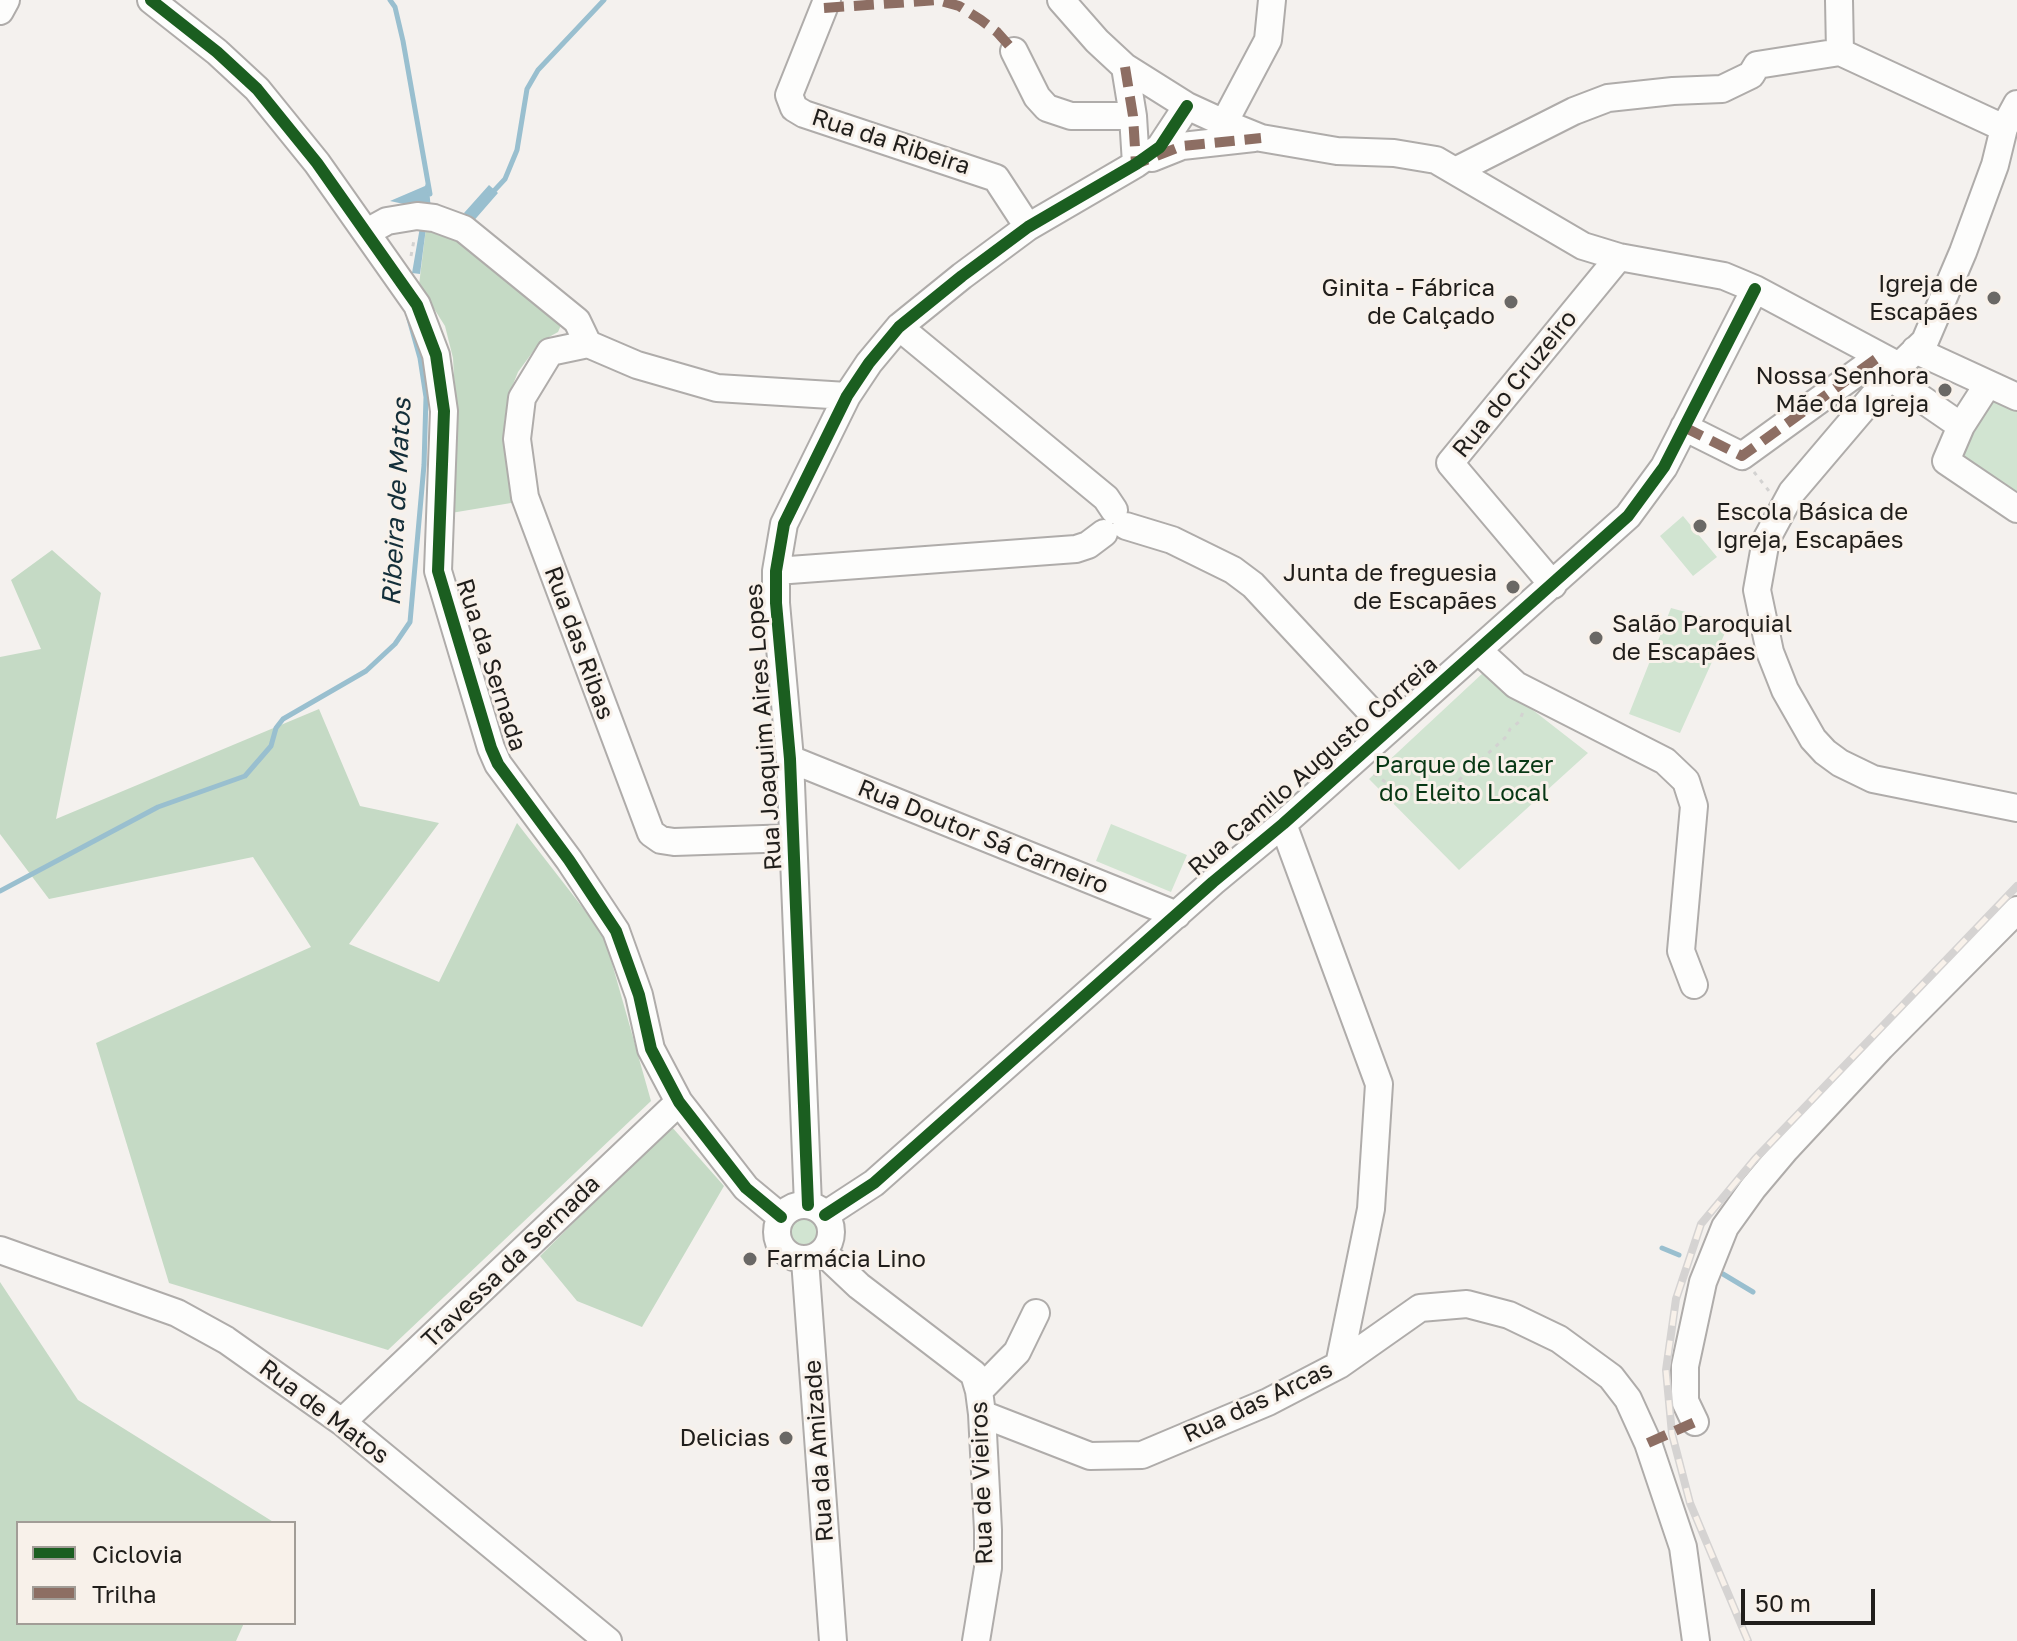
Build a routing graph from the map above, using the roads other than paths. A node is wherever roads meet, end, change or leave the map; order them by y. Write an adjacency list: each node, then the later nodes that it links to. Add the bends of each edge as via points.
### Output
1 (6, 0): 7 (street)
2 (151, 0): 21 (street, Rua da Sernada, via 257,89)
3 (827, 0): 20 (street, Rua da Ribeira, via 789,95 794,108 996,178)
4 (1061, 0): 10 (street)
5 (1272, 0): 14 (street, via 1268,40)
6 (1839, 0): 9 (street)
7 (0, 11)
8 (1014, 51): 13 (street, via 1047,108 1088,118)
9 (1840, 52): 15 (street); 19 (street, via 1757,65 1751,75 1722,89 1608,98)
10 (1125, 67): 12 (street); 13 (street)
11 (2017, 104): 15 (street)
12 (1187, 106): 14 (street); 17 (street, via 1160,147)
13 (1133, 116): 17 (street)
14 (1224, 123): 16 (street)
15 (2004, 128): 18 (street)
16 (1261, 138): 17 (street, via 1182,146); 19 (street, via 1436,160)
17 (1136, 164): 20 (street, Rua Joaquim Aires Lopes)
18 (2006, 165): 26 (street, via 1925,341)
19 (1455, 171): 22 (street, via 1583,246)
20 (1028, 227): 24 (street, Rua Joaquim Aires Lopes)
21 (367, 232): 25 (street, via 387,221 418,216 464,229 577,321); 45 (street, Rua da Sernada, via 417,305 436,355 444,411 438,571 482,722 498,764 616,931 651,1049)
22 (1619, 257): 23 (street, via 1724,276); 35 (street, Rua do Cruzeiro, via 1450,463)
23 (1755, 289): 26 (street); 31 (street, Rua Camilo Augusto Correia)
24 (899, 327): 28 (street, Rua Joaquim Aires Lopes); 33 (street, via 1106,498)
25 (588, 344): 28 (street, via 637,365 717,388); 41 (street, Rua das Ribas, via 550,352 522,398 517,439 525,497 651,833 674,842)
26 (1896, 362): 27 (street); 30 (street); 31 (street, via 1742,456); 39 (street, via 1792,492 1766,540 1757,590 1770,652 1813,739 1840,763 1873,779)
27 (1988, 384): 29 (street); 30 (street)
28 (847, 396): 34 (street, Rua Joaquim Aires Lopes, via 784,524)
29 (2017, 397)
30 (1961, 426): 32 (street, via 1946,461)
31 (1684, 427): 35 (street, Rua Camilo Augusto Correia, via 1664,467 1628,516)
32 (2017, 509)
33 (1115, 523): 34 (street, via 1076,549); 37 (street, via 1172,540 1253,585)
34 (776, 571): 38 (street, Rua Joaquim Aires Lopes)
35 (1553, 585): 36 (street, Rua Camilo Augusto Correia)
36 (1479, 651): 37 (street, Rua Camilo Augusto Correia); 44 (street, via 1516,685 1665,761 1686,781 1694,806 1681,951)
37 (1388, 730): 40 (street, Rua Camilo Augusto Correia)
38 (790, 759): 41 (street, Rua Joaquim Aires Lopes); 43 (street, Rua Doutor Sá Carneiro)
39 (2017, 808)
40 (1283, 824): 43 (street, Rua Camilo Augusto Correia); 51 (street, via 1379,1084 1371,1209)
41 (793, 838): 46 (street, Rua Joaquim Aires Lopes)
42 (2017, 910): 54 (street, via 1785,1150 1725,1227 1703,1282 1685,1366 1685,1401)
43 (1177, 915): 46 (street, Rua Camilo Augusto Correia, via 874,1183)
44 (1694, 985)
45 (679, 1102): 47 (street, Rua da Sernada, via 746,1188); 53 (street, Travessa da Sernada)
46 (816, 1210): 47 (street, via 793,1207); 49 (street, via 831,1238)
47 (781, 1217): 49 (street, via 778,1242 789,1256)
48 (0, 1250): 53 (street, Rua de Matos, via 177,1313 226,1340)
49 (814, 1256): 52 (street, Rua de Vieiros, via 974,1374); 56 (street, Rua da Amizade)
50 (1036, 1313): 52 (street, via 1017,1352)
51 (1339, 1365): 52 (street, Rua das Arcas, via 1268,1402 1142,1455 1090,1456); 58 (street, Rua das Arcas, via 1420,1308 1467,1304 1509,1315 1559,1339 1611,1377 1628,1399 1648,1443 1683,1547)
52 (980, 1402): 57 (street, Rua de Vieiros, via 988,1555)
53 (342, 1422): 55 (street, Rua de Matos)
54 (1695, 1422)
55 (608, 1641)
56 (833, 1641)
57 (976, 1641)
58 (1696, 1641)

